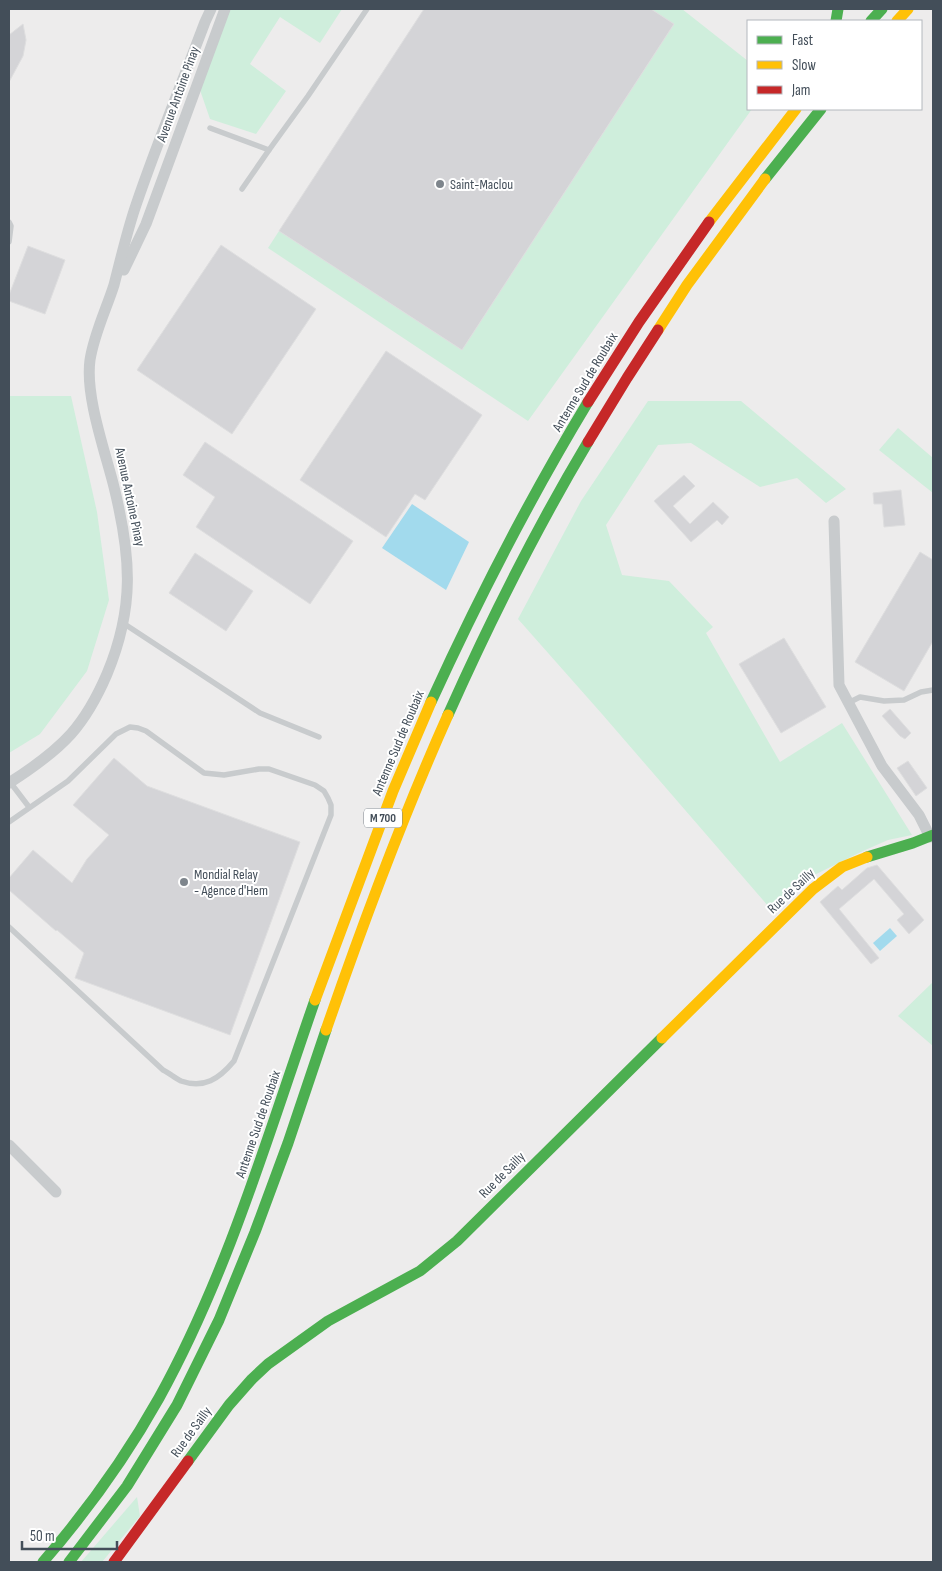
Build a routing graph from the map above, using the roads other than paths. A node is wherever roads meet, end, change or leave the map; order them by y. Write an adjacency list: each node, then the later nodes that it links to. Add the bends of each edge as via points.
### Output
1 (211, 9): 10 (street, Avenue Antoine Pinay)
2 (225, 9): 11 (street, Avenue Antoine Pinay)
3 (366, 9): 13 (lane)
4 (882, 9): 6 (main road)
5 (908, 9): 7 (main road)
6 (872, 20)
7 (898, 20)
8 (795, 110): 18 (main road, Antenne Sud de Roubaix / M 700)
9 (820, 110): 33 (main road, M 700, via 755,193 654,335 584,448 527,550 450,707 410,803 271,1190 213,1334 178,1404 141,1466 109,1514)
10 (171, 114): 11 (street); 19 (street, Avenue Antoine Pinay, via 137,202)
11 (185, 119): 19 (street, Avenue Antoine Pinay, via 146,224)
12 (210, 128): 13 (lane)
13 (269, 150): 14 (lane)
14 (242, 189)
15 (712, 200): 18 (main road)
16 (9, 222): 17 (lane)
17 (9, 242)
18 (687, 252): 32 (main road, Antenne Sud de Roubaix / M 700, via 627,341 524,513 430,704 394,789 314,1005 252,1186 175,1368 133,1442 82,1516)
19 (110, 298): 21 (street, Avenue Antoine Pinay, via 94,340 90,380 124,534 128,578)
20 (834, 521): 23 (street, via 839,685)
21 (123, 623): 24 (lane, via 260,713); 25 (street, Avenue Antoine Pinay, via 104,681 80,722 53,751)
22 (933, 690): 23 (lane, via 904,700 860,697)
23 (848, 702): 28 (street, via 882,766)
24 (319, 737)
25 (9, 783): 26 (lane)
26 (29, 807): 27 (lane); 29 (lane, via 68,780 116,734 130,727 146,731 204,774 224,775 258,768 315,784 328,798 331,815 234,1061 213,1081 193,1083 163,1070)
27 (9, 822)
28 (932, 836): 34 (main road, Rue de Sailly, via 853,862 825,879 457,1241 420,1270 328,1321 268,1364 229,1405)
29 (9, 928)
30 (9, 1145): 31 (street)
31 (56, 1192)
32 (43, 1562)
33 (69, 1562)
34 (114, 1562)

